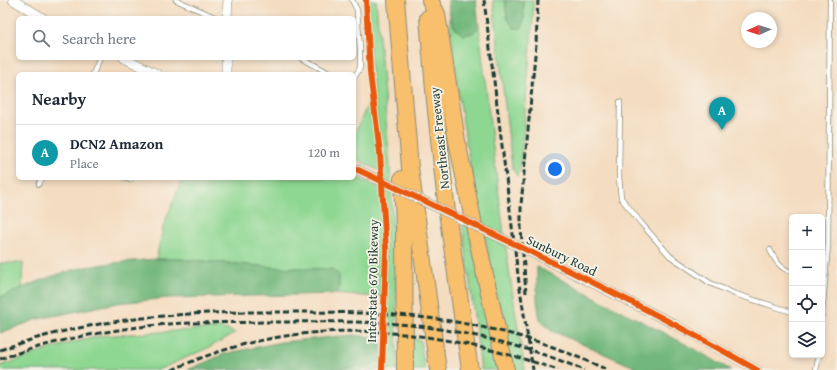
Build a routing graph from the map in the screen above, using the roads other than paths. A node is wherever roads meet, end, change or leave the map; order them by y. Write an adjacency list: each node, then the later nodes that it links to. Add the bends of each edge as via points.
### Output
1 (12, 0): 9 (street)
2 (176, 0): 10 (lane)
3 (228, 0): 11 (street)
4 (352, 0): 20 (lane, via 357,10 360,48 360,68)
5 (392, 0): 30 (highway, via 404,223)
6 (396, 0): 31 (highway, via 410,168)
7 (428, 0): 32 (highway, Northeast Freeway, via 446,205); 33 (highway, via 437,14 463,172)
8 (830, 0): 26 (lane, via 828,245)
9 (40, 16)
10 (212, 16)
11 (227, 16)
12 (99, 60): 16 (lane)
13 (128, 60): 17 (street)
14 (226, 60): 18 (street)
15 (304, 60): 19 (lane)
16 (93, 72)
17 (153, 72)
18 (226, 72)
19 (327, 72)
20 (356, 75)
21 (620, 102): 28 (lane, via 621,198 636,217 670,256 710,283 735,294)
22 (356, 169): 34 (street, Sunbury Road, bridge, via 541,257 674,324)
23 (41, 180): 24 (lane)
24 (39, 184)
25 (770, 250): 27 (lane, via 778,264)
26 (825, 270)
27 (789, 271)
28 (789, 311)
29 (818, 358): 35 (lane)
30 (406, 370)
31 (438, 370)
32 (470, 370)
33 (506, 370)
34 (757, 370)
35 (816, 370)

